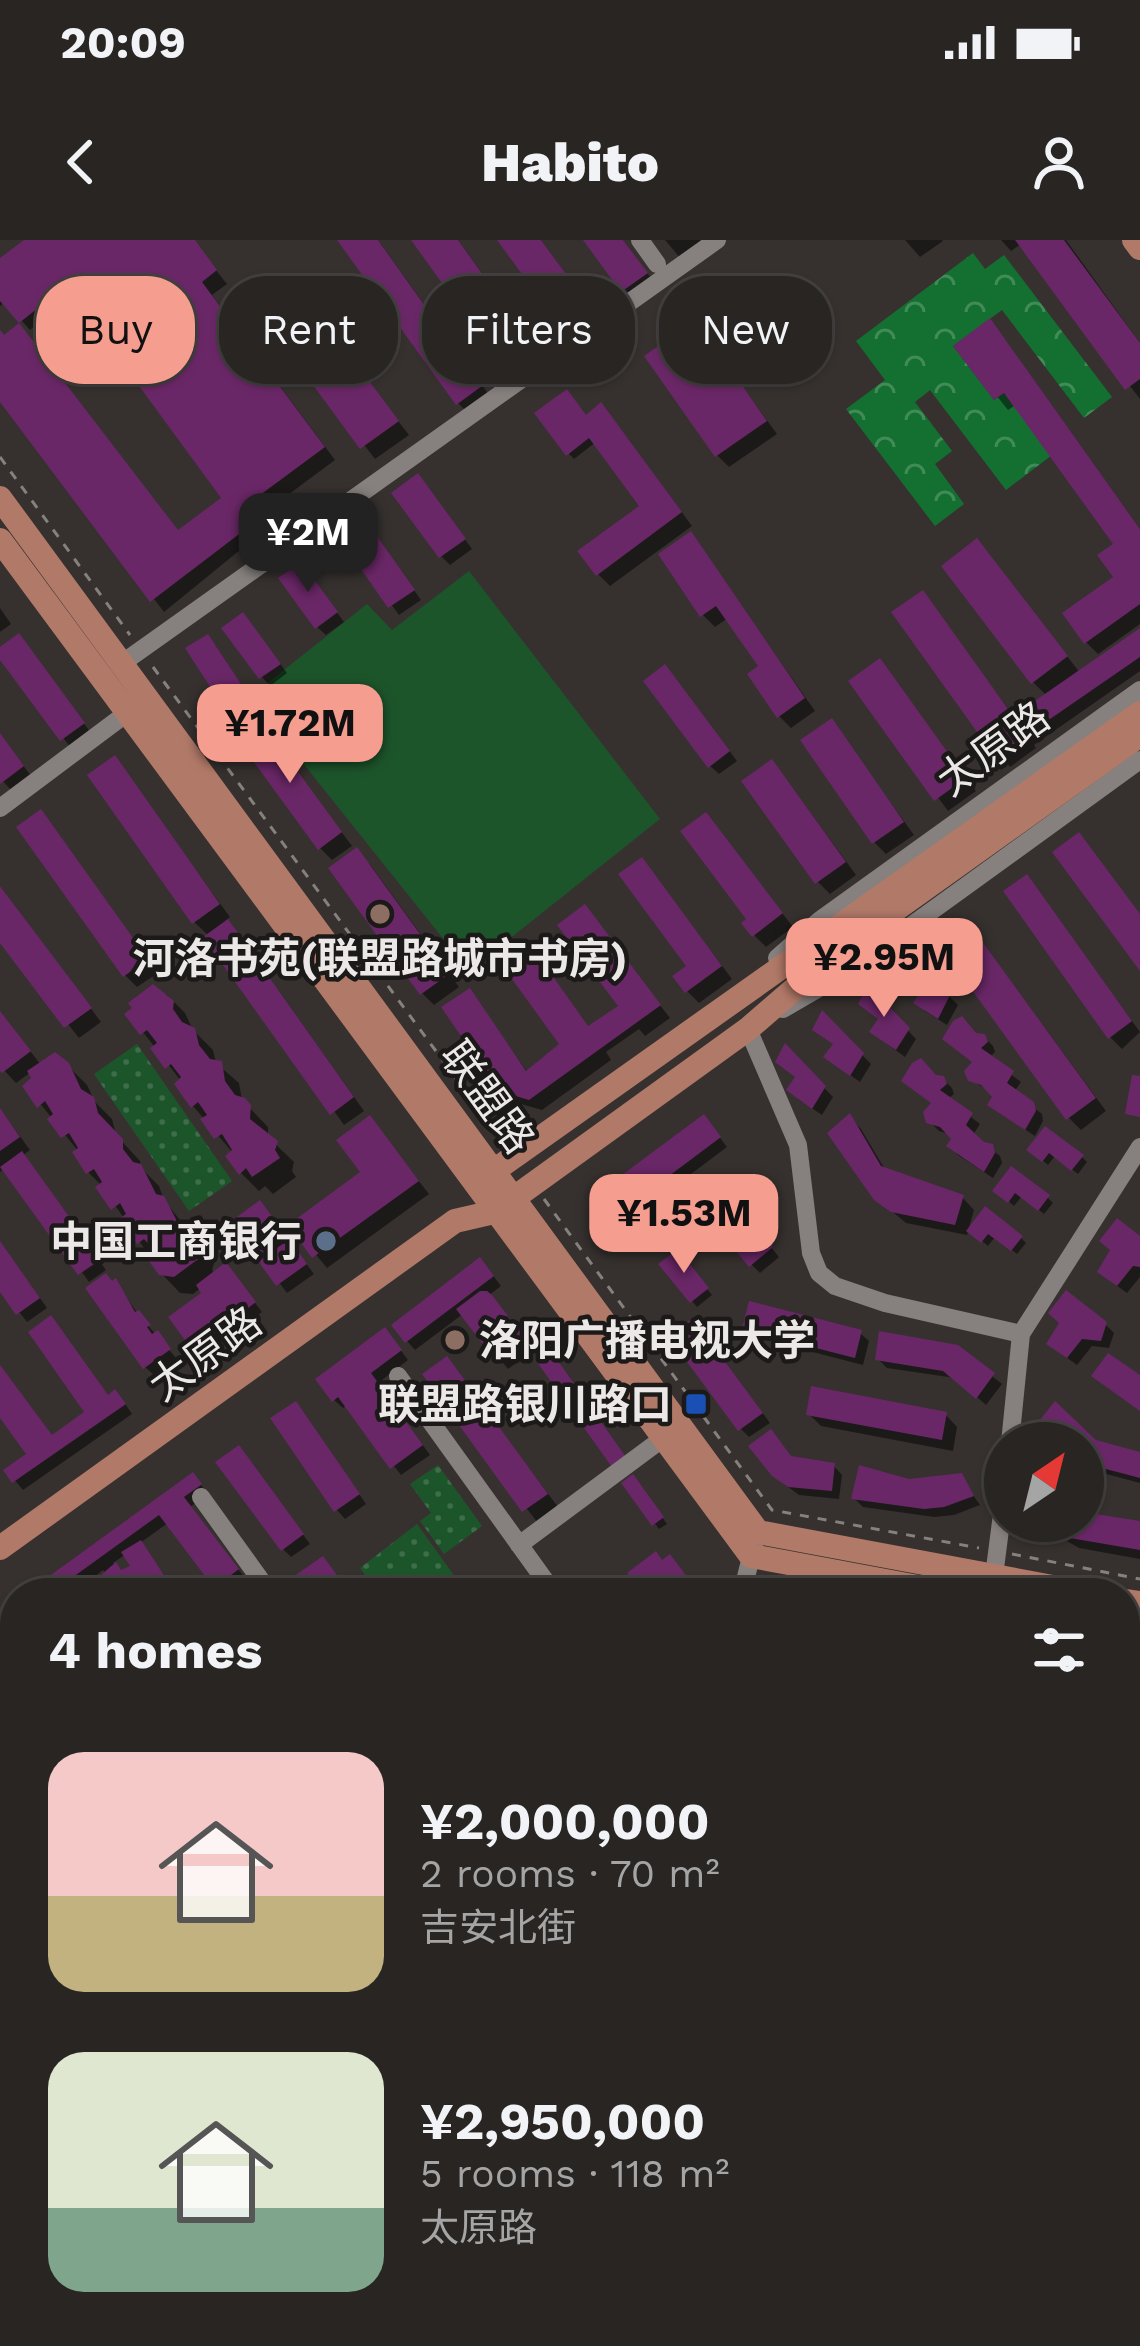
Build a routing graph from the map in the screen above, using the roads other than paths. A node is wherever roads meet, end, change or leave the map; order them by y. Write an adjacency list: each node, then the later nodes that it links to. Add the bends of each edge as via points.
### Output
1 (640, 240): 5 (street)
2 (717, 240): 8 (street)
3 (1134, 240): 4 (main road)
4 (1140, 248)
5 (657, 264)
6 (0, 498): 8 (main road, 联盟路)
7 (0, 540): 10 (main road, 联盟路)
8 (131, 657): 18 (main road, 联盟路)
9 (1140, 690): 15 (street, 太原路, via 820,920)
10 (128, 713): 14 (street); 18 (main road, 联盟路)
11 (1140, 713): 15 (main road, 太原路)
12 (1140, 735): 16 (main road, 太原路, via 843,947)
13 (1140, 760): 16 (street, 太原路, via 850,970)
14 (0, 808)
15 (724, 1004): 18 (main road, 太原路)
16 (748, 1029): 19 (main road, 太原路); 21 (street, via 798,1145 819,1273 885,1303)
17 (1140, 1147): 21 (street)
18 (494, 1171): 19 (main road, 联盟路); 20 (main road, 太原路)
19 (514, 1198): 20 (main road, 太原路); 24 (main road, 联盟路); 27 (main road, 联盟路)
20 (455, 1221): 29 (main road, 太原路)
21 (1021, 1334): 23 (street)
22 (398, 1376): 28 (street)
23 (1012, 1422)
24 (662, 1438): 27 (main road, 联盟路); 28 (street)
25 (201, 1497): 31 (street)
26 (999, 1542): 30 (street)
27 (754, 1544): 30 (main road); 33 (street); 34 (main road)
28 (519, 1545): 32 (street)
29 (0, 1549)
30 (996, 1564): 35 (main road)
31 (259, 1578)
32 (543, 1578)
33 (746, 1578)
34 (890, 1578)
35 (1039, 1578)

